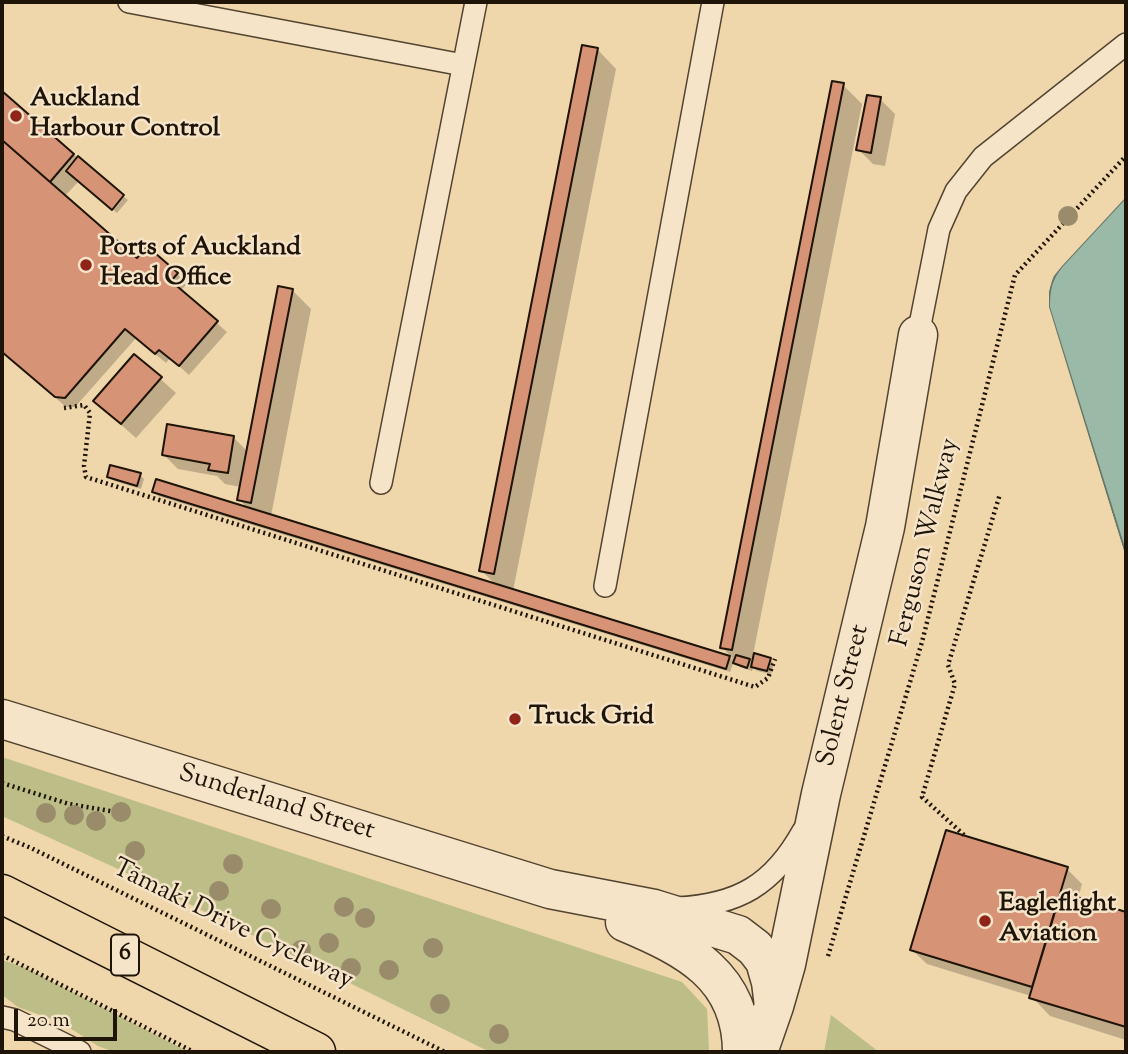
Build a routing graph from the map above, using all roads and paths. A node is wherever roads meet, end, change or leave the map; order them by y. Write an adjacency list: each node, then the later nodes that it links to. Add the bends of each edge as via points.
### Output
1 (129, 2): 5 (lane)
2 (476, 2): 5 (lane)
3 (713, 2): 11 (lane)
4 (1126, 44): 7 (lane, via 983,157 957,191 939,229)
5 (463, 65): 9 (lane)
6 (1126, 156): 23 (path, Ferguson Walkway, via 1016,275 922,642)
7 (918, 335): 15 (street, Solent Street, via 885,527)
8 (64, 408): 12 (path, via 84,405 90,413 86,477 755,687 768,678)
9 (381, 483)
10 (1000, 494): 17 (path, via 948,665 955,684 922,797)
11 (605, 586)
12 (775, 659)
13 (2, 719): 19 (street, Sunderland Street)
14 (2, 783): 16 (path, via 69,804)
15 (821, 794): 21 (lane, via 795,846 760,885 692,907); 24 (street, Solent Street)
16 (116, 812)
17 (964, 835)
18 (2, 836): 29 (path, Tāmaki Drive Cycleway)
19 (550, 889): 21 (street, Sunderland Street); 30 (street, Sunderland Street, via 668,940 697,959 723,985)
20 (2, 894): 28 (main road, 6)
21 (654, 909): 24 (street, Sunderland Street, via 738,935 755,948 765,961)
22 (2, 955): 27 (path)
23 (827, 960)
24 (774, 1006): 31 (street, Solent Street)
25 (2, 1017): 26 (lane)
26 (80, 1052)
27 (194, 1052)
28 (316, 1052)
29 (445, 1052)
30 (743, 1052)
31 (758, 1052)

